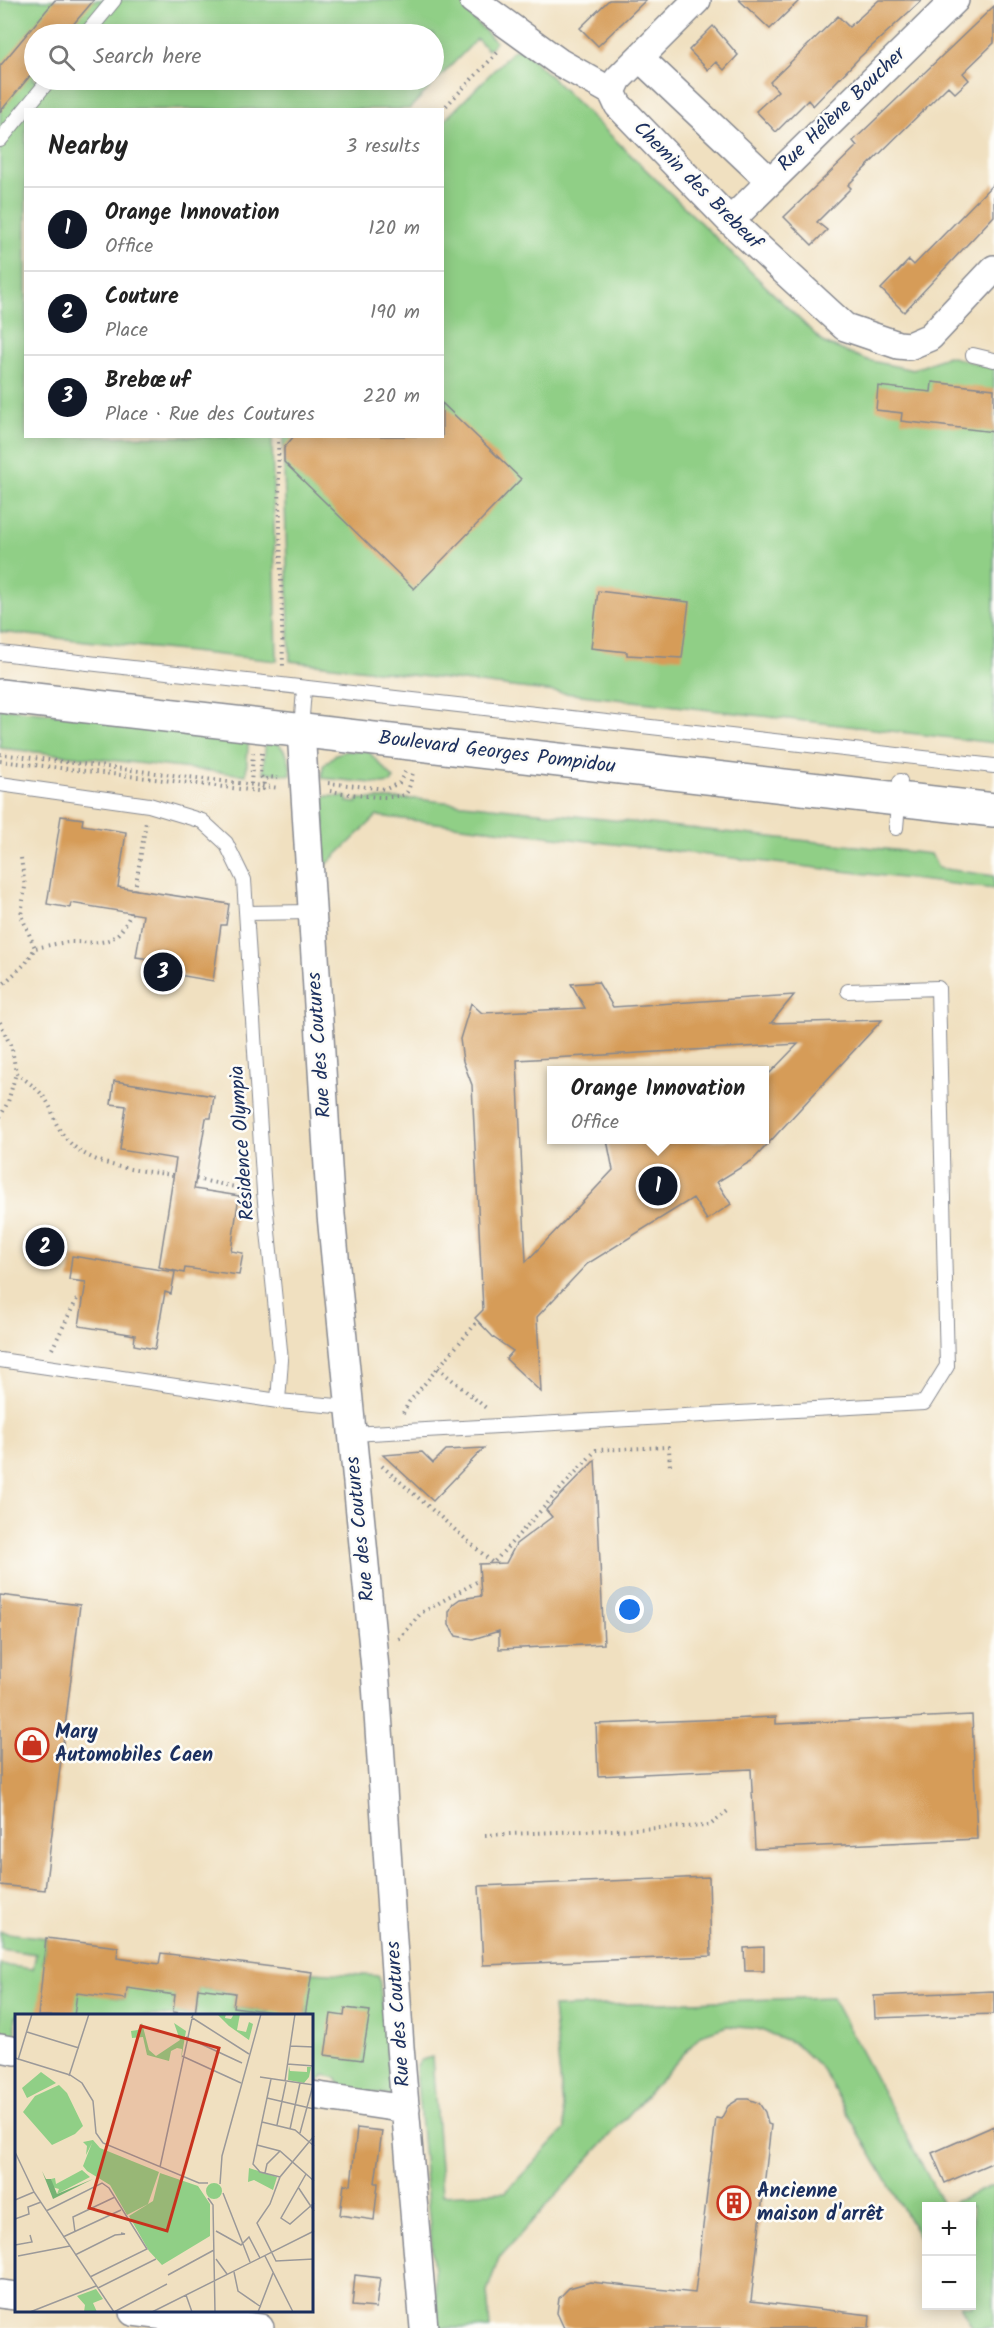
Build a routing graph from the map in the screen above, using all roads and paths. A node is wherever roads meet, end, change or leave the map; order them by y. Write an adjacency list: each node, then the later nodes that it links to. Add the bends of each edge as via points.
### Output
1 (114, 0): 5 (lane)
2 (473, 0): 6 (street, Chemin des Brebeuf)
3 (697, 0): 7 (street)
4 (955, 0): 14 (street, Rue Hélène Boucher)
5 (94, 24)
6 (518, 33): 9 (street, Chemin des Brebeuf); 11 (path)
7 (640, 58): 9 (street, via 618,79); 14 (street)
8 (41, 90): 10 (lane)
9 (612, 92): 15 (street, Chemin des Brebeuf, via 618,105)
10 (26, 108)
11 (444, 108)
12 (24, 111): 13 (lane)
13 (0, 140)
14 (770, 181): 15 (street, Rue Hélène Boucher)
15 (730, 221): 16 (street, Chemin des Brebeuf, via 845,327 898,345 909,346 930,337)
16 (994, 269)
17 (973, 355): 18 (lane)
18 (994, 360)
19 (279, 438): 21 (path, via 284,659 283,668)
20 (0, 653): 24 (lane)
21 (276, 667)
22 (0, 680): 24 (street, Boulevard Georges Pompidou)
23 (0, 696): 24 (street, Boulevard Georges Pompidou)
24 (302, 711): 29 (lane); 40 (street, Boulevard Georges Pompidou); 45 (street, Rue des Coutures)
25 (254, 745): 36 (path)
26 (262, 745): 34 (path, via 260,775)
27 (0, 754): 36 (path)
28 (0, 761): 34 (path, via 258,791)
29 (994, 766)
30 (405, 772): 33 (path, via 399,783 386,789)
31 (413, 773): 38 (path, via 404,795 387,798)
32 (290, 779): 34 (path, via 269,777)
33 (318, 781)
34 (264, 783): 36 (path); 37 (path)
35 (0, 784): 41 (lane, Résidence Olympia)
36 (251, 784)
37 (289, 789)
38 (329, 791)
39 (994, 791): 40 (street, Boulevard Georges Pompidou)
40 (898, 802): 42 (street, Boulevard Georges Pompidou)
41 (149, 805): 44 (path); 47 (lane, Résidence Olympia, via 202,820 226,843 244,880)
42 (994, 810)
43 (21, 858): 48 (path, via 25,887 21,915)
44 (135, 890)
45 (311, 912): 47 (lane); 62 (street, Rue des Coutures, via 331,1215)
46 (131, 913): 48 (path, via 125,927 105,943 67,942)
47 (247, 913): 56 (lane, Résidence Olympia)
48 (35, 948): 49 (path, via 26,963)
49 (0, 987)
50 (848, 991): 63 (lane, via 938,988 947,1366 924,1403)
51 (0, 1022): 52 (path, via 12,1049)
52 (16, 1073): 53 (path); 54 (path, via 38,1090 49,1104 58,1127 80,1151 116,1166)
53 (0, 1117)
54 (173, 1175)
55 (196, 1179): 56 (path)
56 (264, 1192): 61 (lane, Résidence Olympia, via 281,1360)
57 (83, 1300): 60 (path, via 77,1299)
58 (478, 1321): 63 (path, via 409,1402)
59 (0, 1360): 60 (lane)
60 (43, 1366): 61 (lane)
61 (278, 1401): 62 (lane)
62 (349, 1407): 64 (street, Rue des Coutures)
63 (397, 1431): 64 (lane)
64 (352, 1434): 74 (street, Rue des Coutures, via 375,1668)
65 (670, 1468): 66 (path, via 669,1447 596,1450 493,1563)
66 (402, 1484)
67 (480, 1580): 68 (path, via 421,1613)
68 (411, 1625)
69 (729, 1810): 70 (path, via 709,1826)
70 (485, 1835)
71 (0, 2048): 72 (street)
72 (15, 2051)
73 (314, 2095): 74 (street)
74 (406, 2109): 79 (street, Rue des Coutures)
75 (0, 2294): 76 (street)
76 (15, 2296)
77 (142, 2313): 78 (street)
78 (260, 2328)
79 (424, 2328)

